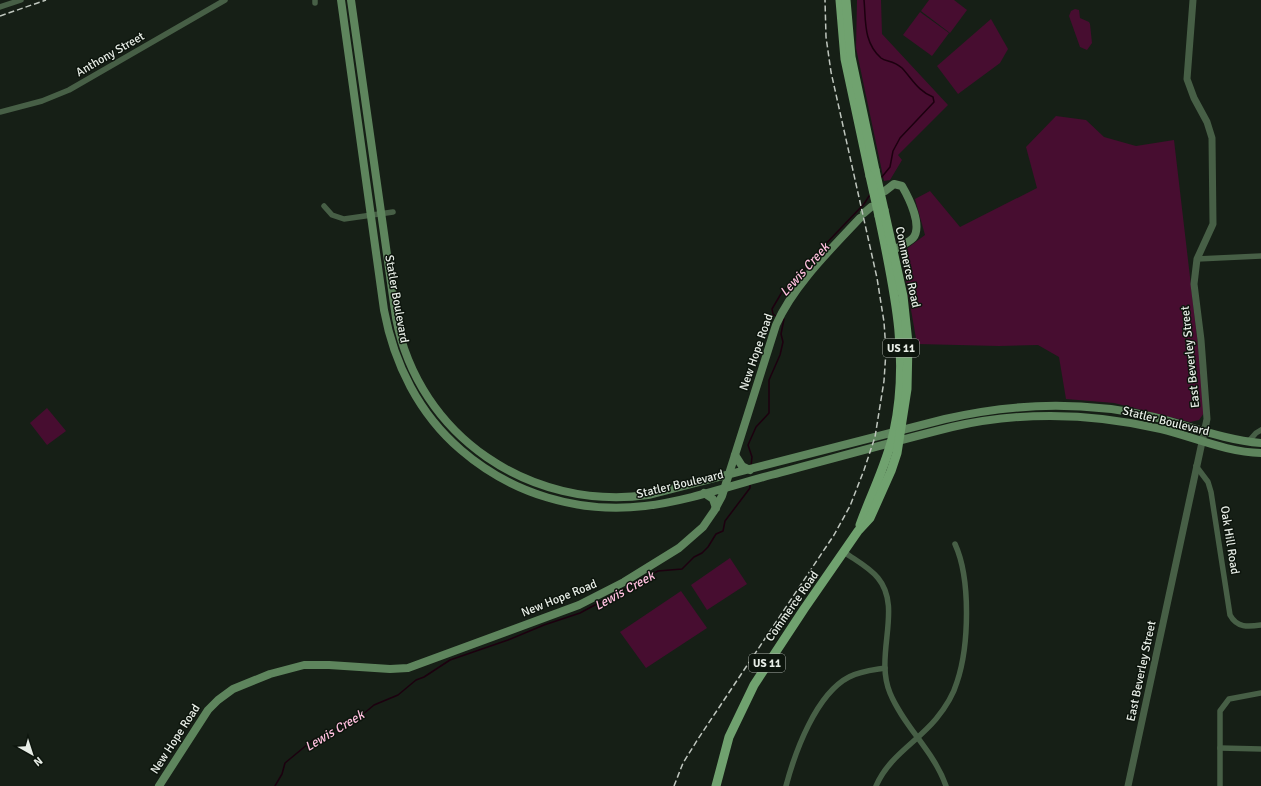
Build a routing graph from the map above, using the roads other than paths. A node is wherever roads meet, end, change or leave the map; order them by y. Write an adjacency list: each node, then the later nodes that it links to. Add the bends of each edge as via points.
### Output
1 (21, 0): 8 (street)
2 (341, 0): 16 (main road, Statler Boulevard)
3 (351, 0): 15 (main road, Statler Boulevard)
4 (840, 0): 10 (main road, Commerce Road / US 11, via 844,59)
5 (846, 0): 10 (main road, Commerce Road / US 11, via 851,57)
6 (1193, 0): 19 (street, East Beverley Street, via 1186,79 1208,122 1212,138 1213,224)
7 (221, 1): 9 (street, Anthony Street, via 69,90 42,101)
8 (0, 7)
9 (0, 112)
10 (873, 173): 17 (main road, Commerce Road / US 11, bridge)
11 (885, 190): 17 (main road, via 894,184 902,186 918,226 913,237)
12 (324, 206): 16 (street, via 332,215 344,219)
13 (871, 207): 28 (main road, New Hope Road, via 799,287 779,318)
14 (393, 212): 15 (street)
15 (381, 213): 16 (street); 31 (main road, Statler Boulevard, via 396,321 408,359 438,411 457,433 482,454 502,468 533,483 562,492 594,497 627,498 652,495)
16 (371, 215): 33 (main road, Statler Boulevard, via 386,317 398,360 412,390 427,413 464,453 510,484 572,504 603,508 634,507 659,504)
17 (890, 251): 21 (main road, Commerce Road / US 11, via 901,339)
18 (1261, 256): 19 (street)
19 (1197, 259): 22 (street, East Beverley Street, via 1194,284 1207,413)
20 (1261, 430): 25 (street)
21 (897, 431): 22 (main road, Statler Boulevard, via 982,411 1046,406 1129,412); 23 (main road, Commerce Road / US 11); 30 (main road, Statler Boulevard)
22 (1204, 431): 24 (street, East Beverley Street); 25 (main road, Statler Boulevard)
23 (895, 442): 24 (main road, Statler Boulevard, via 989,420 1023,416 1094,418 1137,424); 32 (main road, Statler Boulevard); 36 (main road, Commerce Road / US 11, via 858,531)
24 (1203, 442): 27 (main road, Statler Boulevard); 29 (street, East Beverley Street)
25 (1248, 442): 26 (main road, Statler Boulevard)
26 (1261, 443)
27 (1261, 453)
28 (737, 459): 30 (main road); 31 (main road, New Hope Road)
29 (1196, 466): 37 (street, Oak Hill Road, via 1208,482 1211,492 1229,611 1234,621 1245,627); 48 (street, East Beverley Street)
30 (750, 470): 31 (main road, Statler Boulevard)
31 (732, 475): 32 (main road, New Hope Road)
32 (725, 487): 33 (main road, Statler Boulevard); 34 (main road, New Hope Road)
33 (704, 492): 34 (main road, via 713,499)
34 (716, 508): 43 (main road, New Hope Road, via 699,531 675,552 579,606 408,668 304,665 270,674 237,688 221,697 208,710)
35 (955, 544): 40 (street, via 961,558 965,596 965,629 960,671 954,692 942,712)
36 (844, 552): 38 (street, via 874,573 886,593 890,608); 44 (main road, Commerce Road / US 11, via 754,685 729,737)
37 (1261, 625)
38 (885, 668): 40 (street, via 889,691 896,707); 45 (street, via 850,676 830,693 799,745)
39 (1261, 693): 41 (street, via 1228,699 1220,711)
40 (917, 736): 46 (street, via 886,768); 47 (street, via 933,758)
41 (1220, 748): 42 (street); 49 (street)
42 (1261, 749)
43 (159, 786)
44 (716, 786)
45 (786, 786)
46 (876, 786)
47 (946, 786)
48 (1128, 786)
49 (1220, 786)

